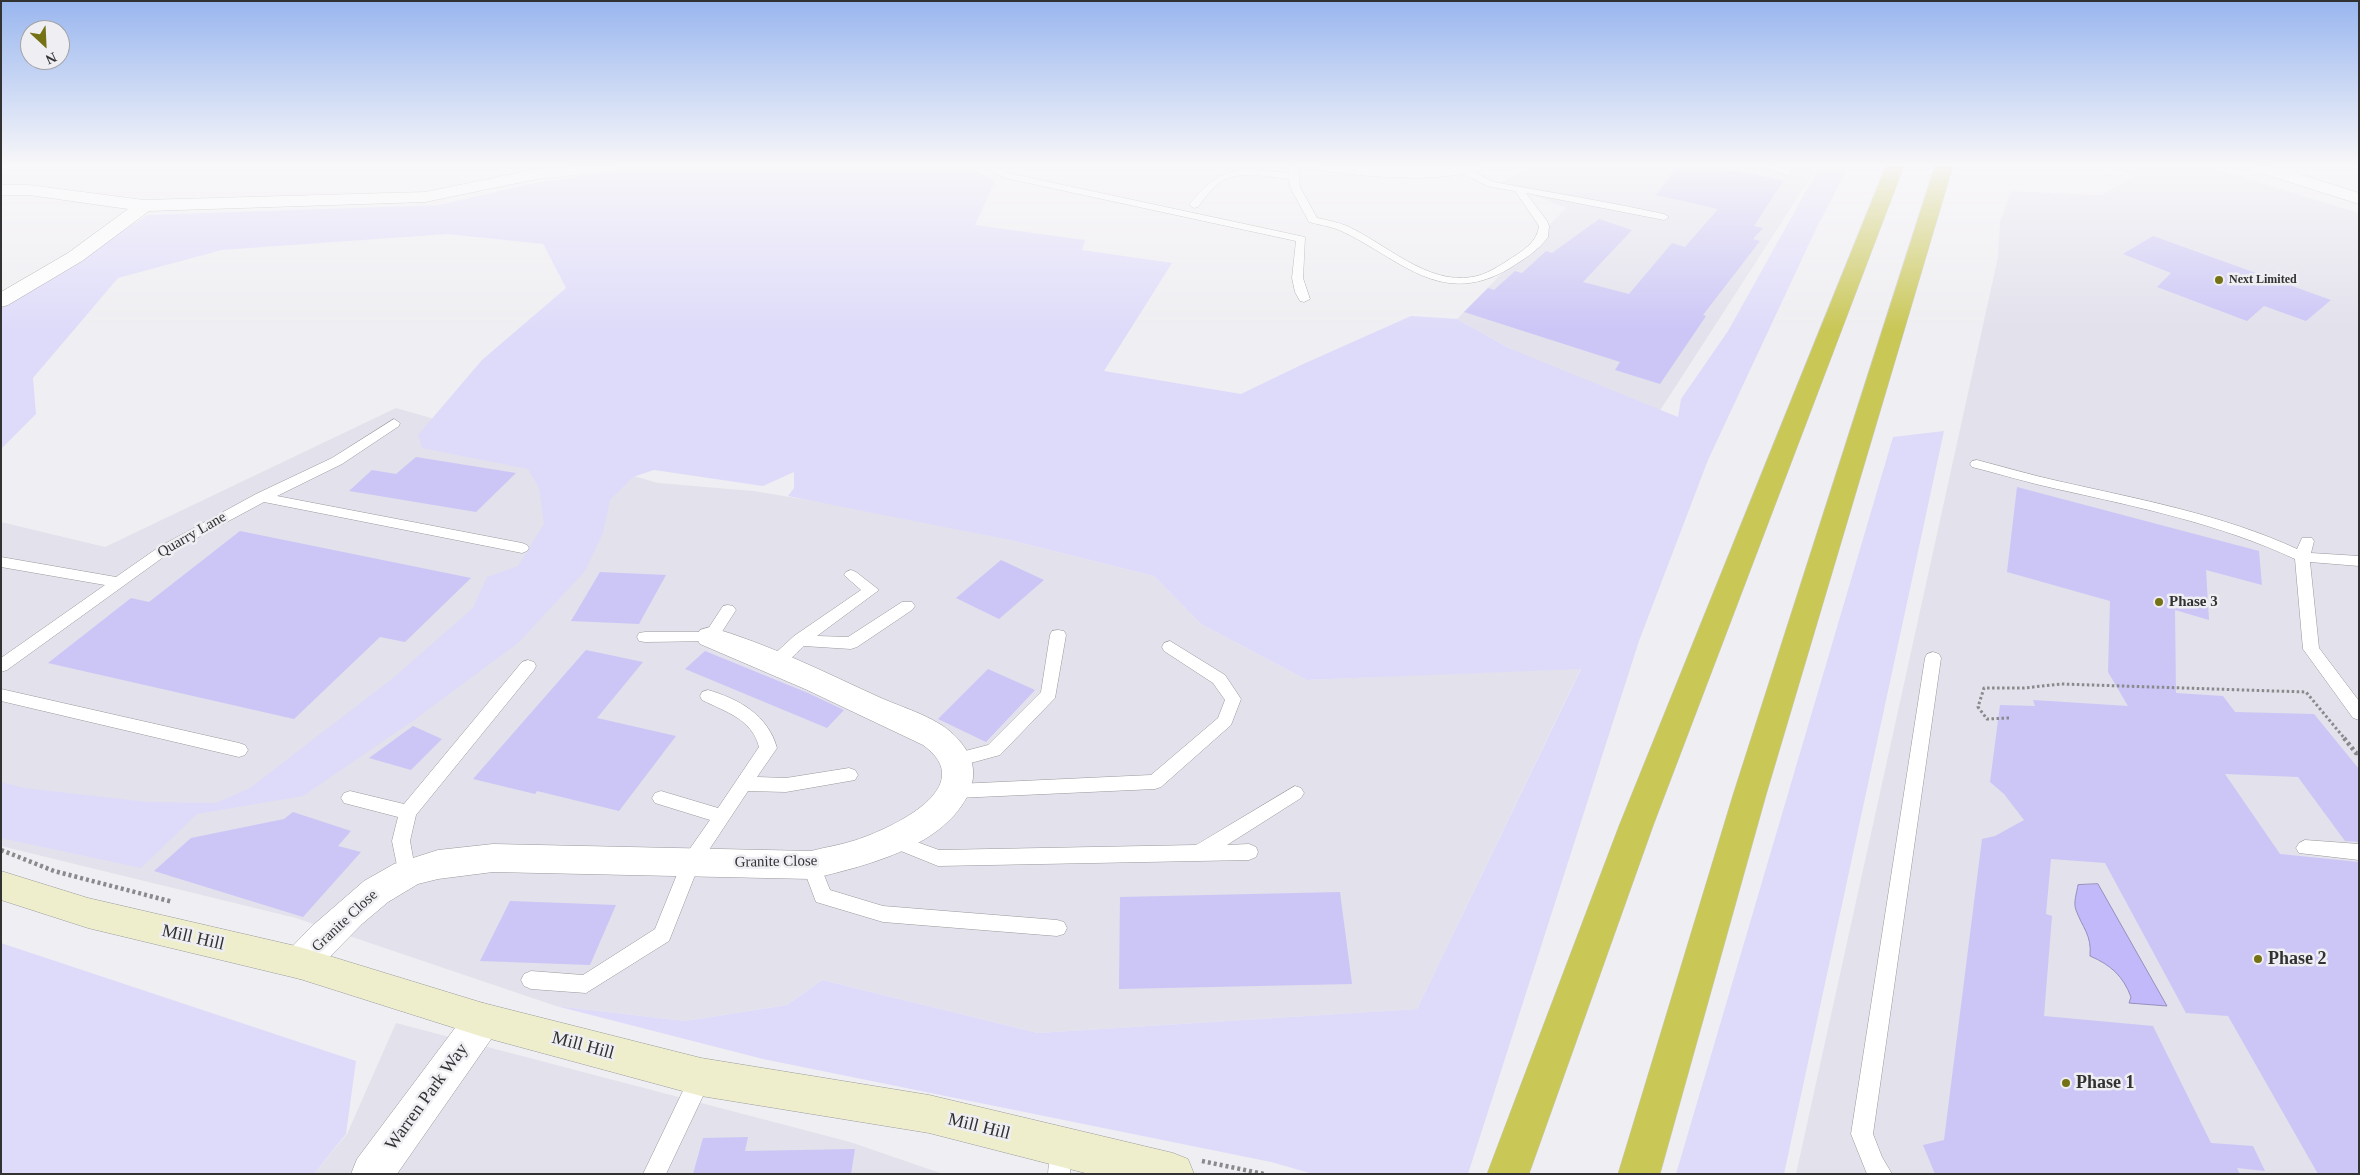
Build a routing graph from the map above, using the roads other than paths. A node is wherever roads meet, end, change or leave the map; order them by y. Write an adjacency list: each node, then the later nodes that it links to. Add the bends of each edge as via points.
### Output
1 (124, 221): 8 (street, via 75,257)
2 (1221, 221): 7 (lane, via 1301,239 1297,280 1298,290)
3 (1316, 221): 4 (lane, via 1341,228 1435,276 1456,281 1471,281 1494,273 1523,256 1543,237)
4 (1542, 221)
5 (1873, 221): 60 (highway, via 1636,826)
6 (1927, 221): 61 (highway, via 1760,763)
7 (1304, 299)
8 (1, 301)
9 (394, 423): 11 (lane, Quarry Lane, via 337,461)
10 (1978, 464): 14 (lane, via 2239,531)
11 (261, 498): 13 (lane); 18 (lane, Quarry Lane, via 164,550)
12 (2307, 541): 14 (lane)
13 (522, 548)
14 (2302, 557): 15 (lane); 32 (lane, via 2311,649)
15 (2359, 561)
16 (1, 562): 18 (lane)
17 (851, 574): 24 (lane, via 871,590)
18 (118, 582): 28 (lane, Quarry Lane)
19 (907, 606): 24 (lane, via 851,643)
20 (728, 610): 23 (lane)
21 (1058, 635): 34 (lane, via 1049,694 994,750)
22 (645, 637): 23 (lane)
23 (710, 637): 27 (street)
24 (800, 640): 27 (lane)
25 (1170, 647): 34 (lane, via 1219,679 1233,699 1225,720 1155,782)
26 (1933, 658): 62 (lane, via 1862,1134 1874,1166)
27 (776, 662): 34 (street, via 912,724 947,746)
28 (1, 666)
29 (528, 666): 40 (lane)
30 (1, 695): 33 (lane)
31 (708, 696): 36 (lane, via 753,718 766,734 768,748)
32 (2359, 714)
33 (239, 750)
34 (957, 775): 42 (street, Granite Close, via 945,806 909,832)
35 (849, 776): 36 (lane, via 786,784)
36 (743, 784): 41 (lane)
37 (1295, 793): 46 (lane)
38 (350, 798): 40 (lane)
39 (661, 798): 41 (lane)
40 (408, 812): 49 (lane, via 401,841)
41 (722, 816): 47 (lane)
42 (890, 839): 46 (lane, via 938,858); 48 (street, Granite Close, via 860,853)
43 (2305, 848): 45 (lane)
44 (1249, 852): 46 (lane)
45 (2359, 852)
46 (1200, 853)
47 (691, 862): 48 (street, Granite Close); 49 (street, Granite Close, via 493,858 444,863); 53 (lane, via 662,935 586,984)
48 (811, 865): 51 (lane, via 822,896 883,914)
49 (407, 874): 52 (street, Granite Close, via 376,890)
50 (1, 885): 52 (main road, Mill Hill, via 88,913)
51 (1057, 928)
52 (300, 963): 54 (main road, Mill Hill)
53 (532, 980)
54 (483, 1020): 55 (main road, Mill Hill); 57 (street, Warren Park Way)
55 (701, 1077): 56 (main road, Mill Hill, via 929,1114); 58 (lane)
56 (1060, 1160): 59 (main road, Mill Hill)
57 (372, 1174)
58 (654, 1174)
59 (1173, 1174)
60 (1508, 1174)
61 (1639, 1174)
62 (1881, 1174)

